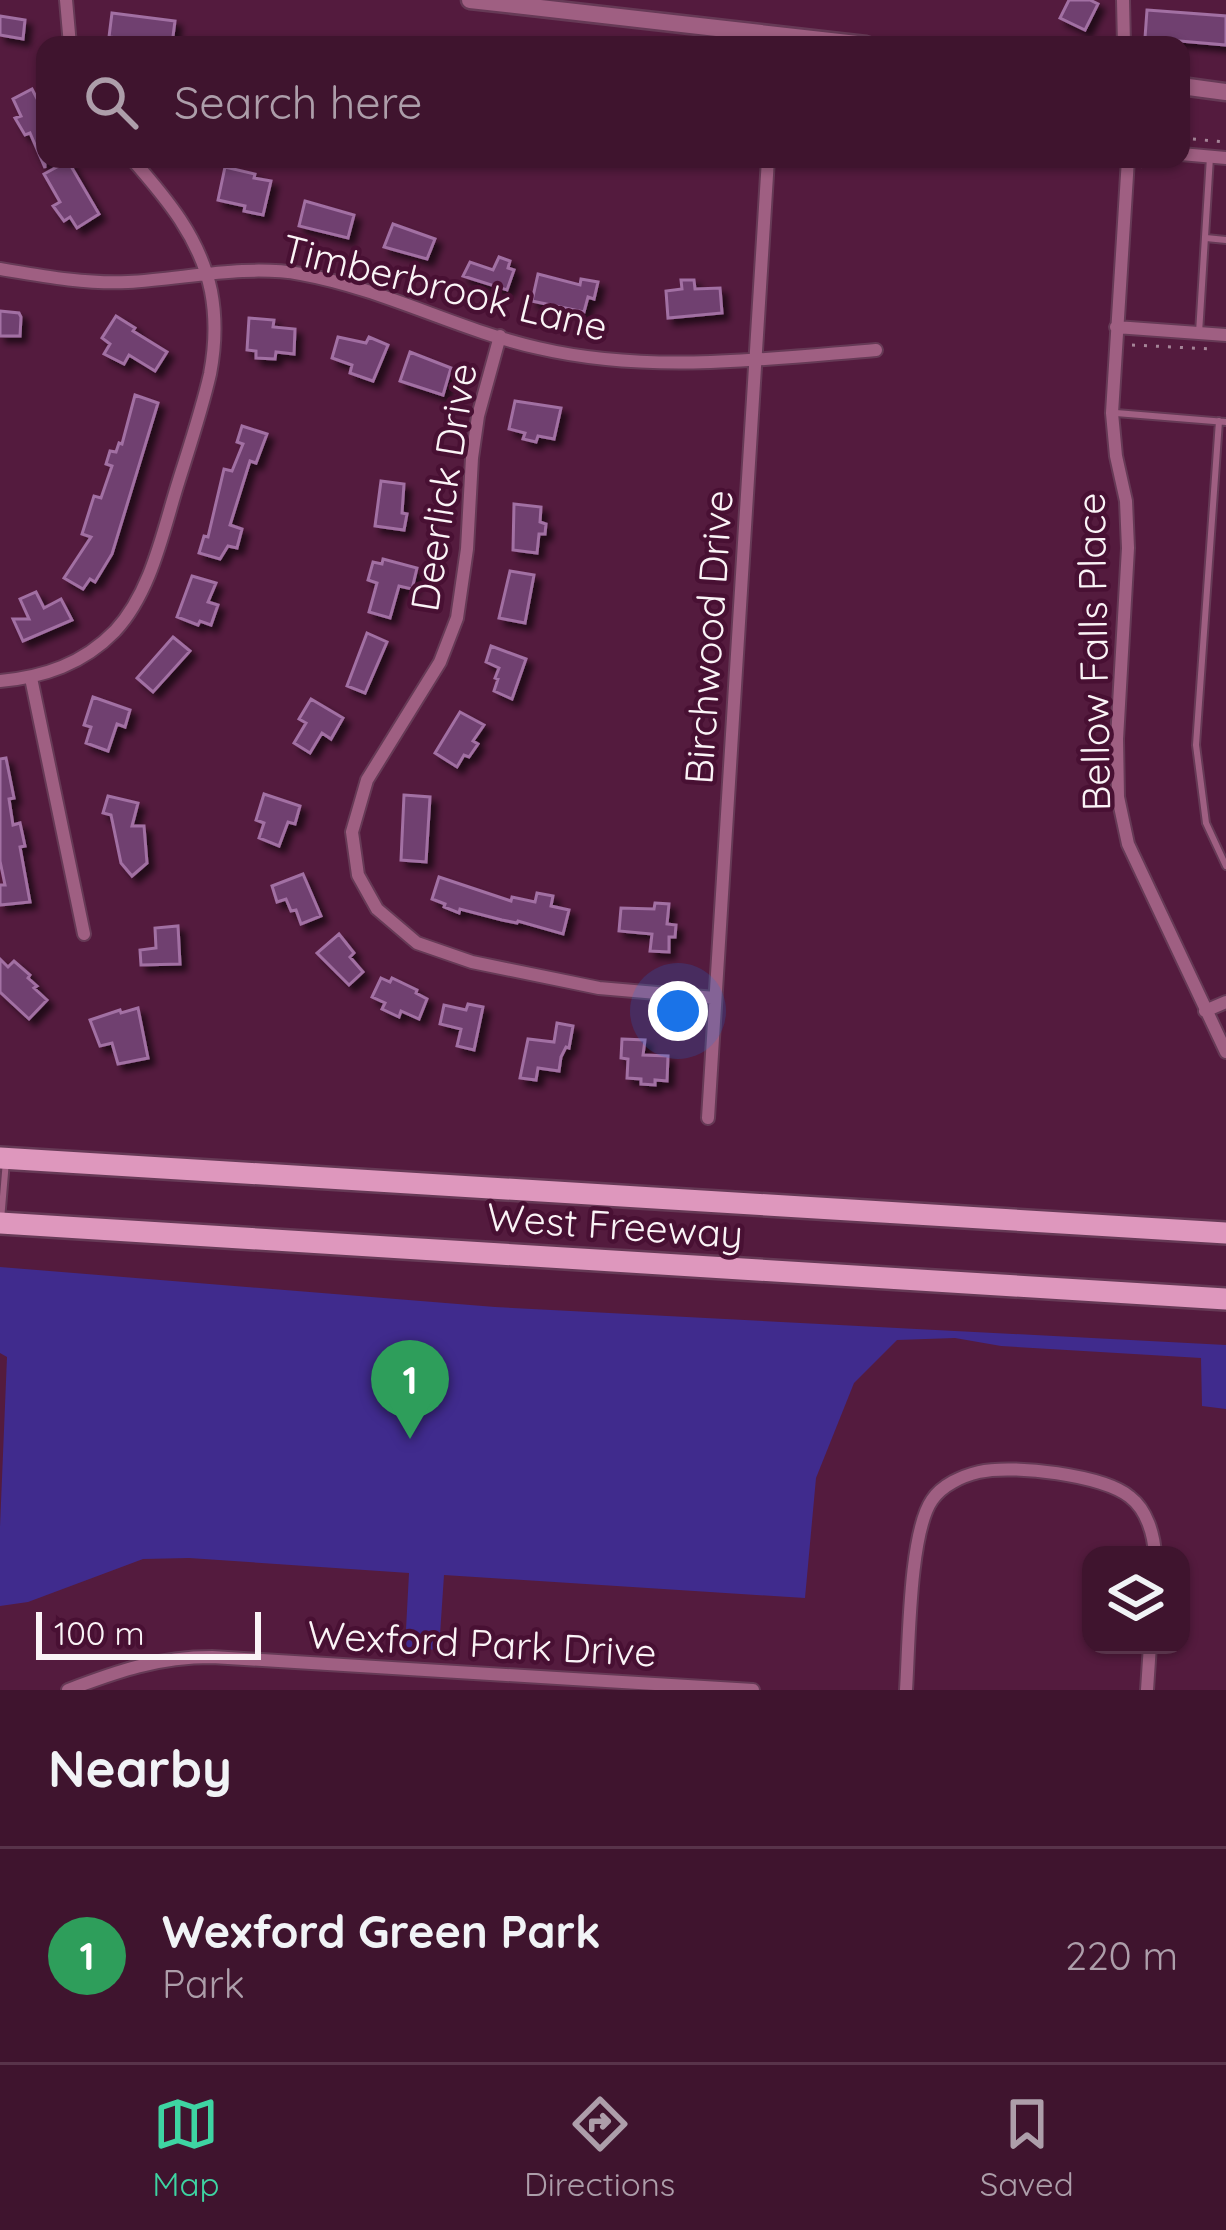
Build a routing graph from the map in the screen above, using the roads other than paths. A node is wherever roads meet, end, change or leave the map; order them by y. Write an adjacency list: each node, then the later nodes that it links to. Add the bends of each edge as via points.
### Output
1 (66, 0): 5 (street)
2 (470, 0): 4 (main road)
3 (1123, 0): 7 (street)
4 (601, 7): 6 (main road)
5 (69, 36)
6 (755, 36)
7 (1124, 36)
8 (1190, 87): 9 (main road)
9 (1226, 92)
10 (1190, 157): 12 (street)
11 (1226, 158): 12 (street)
12 (1210, 163): 16 (lane)
13 (139, 168): 19 (street, via 184,223)
14 (767, 168): 25 (street, Birchwood Drive)
15 (1127, 168): 20 (street, Bellow Falls Place)
16 (1205, 238): 17 (lane); 21 (lane)
17 (1226, 240)
18 (0, 269): 19 (street, Timberbrook Lane, via 102,281)
19 (206, 275): 23 (street, Timberbrook Lane, via 303,275); 28 (street, via 210,372 154,560 116,630 76,662)
20 (1116, 327): 21 (street); 26 (street, Bellow Falls Place)
21 (1199, 333): 22 (street)
22 (1226, 334)
23 (500, 336): 25 (street, Timberbrook Lane, via 623,363); 32 (street, Deerlick Drive, via 478,416 457,618 440,662 367,780 352,832 358,875 377,909 417,943 472,962 599,988)
24 (876, 350): 25 (street, Timberbrook Lane)
25 (755, 360): 32 (street, Birchwood Drive)
26 (1112, 413): 27 (lane); 34 (street, Bellow Falls Place, via 1128,548 1118,797 1128,844)
27 (1223, 422): 30 (lane, via 1196,745 1206,823)
28 (31, 678): 29 (street); 31 (street)
29 (0, 681)
30 (1226, 866)
31 (84, 934)
32 (716, 998): 36 (street, Birchwood Drive)
33 (1226, 1002): 34 (street)
34 (1205, 1011): 35 (street, Bellow Falls Place)
35 (1226, 1052)
36 (708, 1118)
37 (3, 1158): 38 (lane); 39 (highway, West Freeway)
38 (0, 1223): 40 (highway, West Freeway)
39 (1226, 1233)
40 (1226, 1299)
41 (1153, 1546): 46 (street, via 1134,1500 1103,1483 984,1470 946,1486 925,1515 916,1552)
42 (1150, 1654): 47 (street)
43 (707, 1688): 44 (street, Wexford Park Drive, via 194,1657 141,1664); 45 (street, Wexford Park Drive)
44 (68, 1690)
45 (753, 1690)
46 (905, 1690)
47 (1148, 1690)

